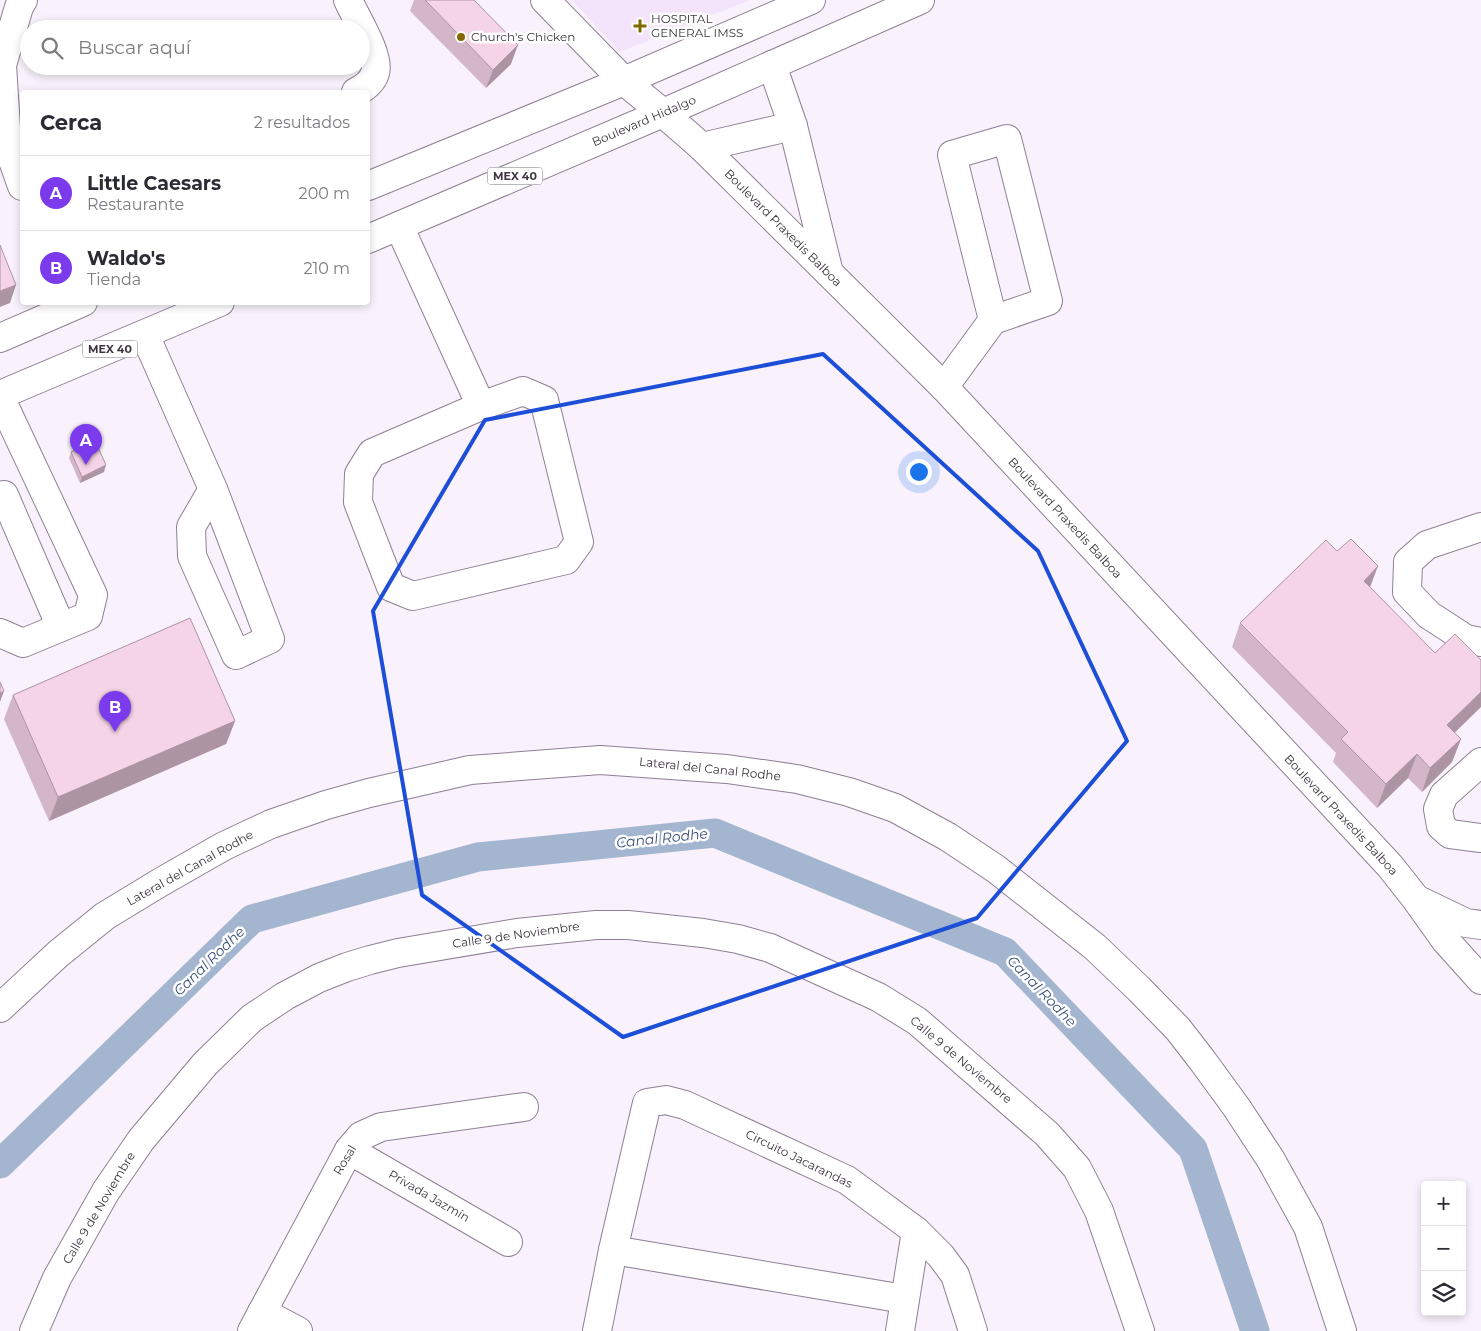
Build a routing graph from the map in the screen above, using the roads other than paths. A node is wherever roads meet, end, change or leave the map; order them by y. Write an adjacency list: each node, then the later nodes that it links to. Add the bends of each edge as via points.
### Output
1 (24, 0): 14 (street, via 2,64 7,144)
2 (348, 0): 6 (street)
3 (545, 0): 9 (street, Boulevard Praxedis Balboa)
4 (811, 0): 9 (street)
5 (920, 0): 8 (street, Boulevard Hidalgo / MEX 40)
6 (358, 20)
7 (370, 46): 10 (street, via 375,56 376,73)
8 (772, 65): 11 (street, Boulevard Hidalgo / MEX 40); 12 (street)
9 (624, 81): 11 (street, Boulevard Praxedis Balboa); 15 (street)
10 (361, 90)
11 (663, 113): 13 (street, Boulevard Praxedis Balboa); 16 (street, Boulevard Hidalgo / MEX 40)
12 (793, 126): 13 (street); 18 (street)
13 (702, 147): 18 (street, Boulevard Praxedis Balboa)
14 (20, 180)
15 (370, 185)
16 (399, 226): 17 (street, Boulevard Hidalgo / MEX 40); 26 (street)
17 (370, 238)
18 (829, 274): 24 (street, Boulevard Praxedis Balboa)
19 (72, 305): 23 (street)
20 (213, 305): 22 (street, MEX 40)
21 (993, 320): 21 (street, via 952,156 1007,139 1048,301); 24 (street)
22 (145, 335): 25 (street, MEX 40); 27 (street)
23 (0, 338)
24 (944, 387): 35 (street, Boulevard Praxedis Balboa, via 1390,866)
25 (0, 396): 30 (street, via 92,595 88,616)
26 (481, 406): 26 (street, via 523,391 544,400 579,542 566,560 413,596 391,587 358,502 359,474 372,453)
27 (213, 489): 27 (street, via 191,527 192,556 236,655 270,639)
28 (4, 494): 30 (street)
29 (1481, 527): 32 (street, via 1427,545 1408,562 1407,592 1428,615 1466,639)
30 (61, 627): 31 (street, via 23,643)
31 (0, 633)
32 (1481, 642)
33 (1481, 762): 34 (street, via 1444,795 1438,809 1441,826 1450,834)
34 (1481, 838)
35 (1416, 899): 36 (street, via 1466,923); 37 (street, Boulevard Praxedis Balboa, via 1446,941)
36 (1481, 925)
37 (1481, 980)
38 (0, 1008): 52 (street, Lateral del Canal Rodhe, via 105,916 161,882 224,846 272,824 369,792 470,770 600,760 727,769 797,779 895,808 948,837 996,869 1095,946 1139,989 1178,1029 1202,1060 1271,1160 1308,1228)
39 (524, 1107): 40 (street, Rosal, via 381,1127 361,1136)
40 (349, 1150): 42 (street, Privada Jazmín); 45 (street, Rosal)
41 (916, 1231): 43 (street, Circuito Jacarandas, via 847,1180 685,1104 666,1100 647,1103); 44 (street); 50 (street, Circuito Jacarandas, via 942,1256 955,1275)
42 (508, 1242)
43 (613, 1250): 44 (street); 48 (street)
44 (904, 1299): 49 (street)
45 (257, 1322): 47 (street)
46 (34, 1331): 51 (street, Calle 9 de Noviembre, via 57,1278 106,1191 141,1140 205,1064 252,1018 319,978 370,960 517,932 596,925 703,933 770,948 878,997 917,1021 1047,1134 1077,1168 1099,1211)
47 (298, 1331)
48 (597, 1331)
49 (900, 1331)
50 (973, 1331)
51 (1140, 1331)
52 (1342, 1331)

